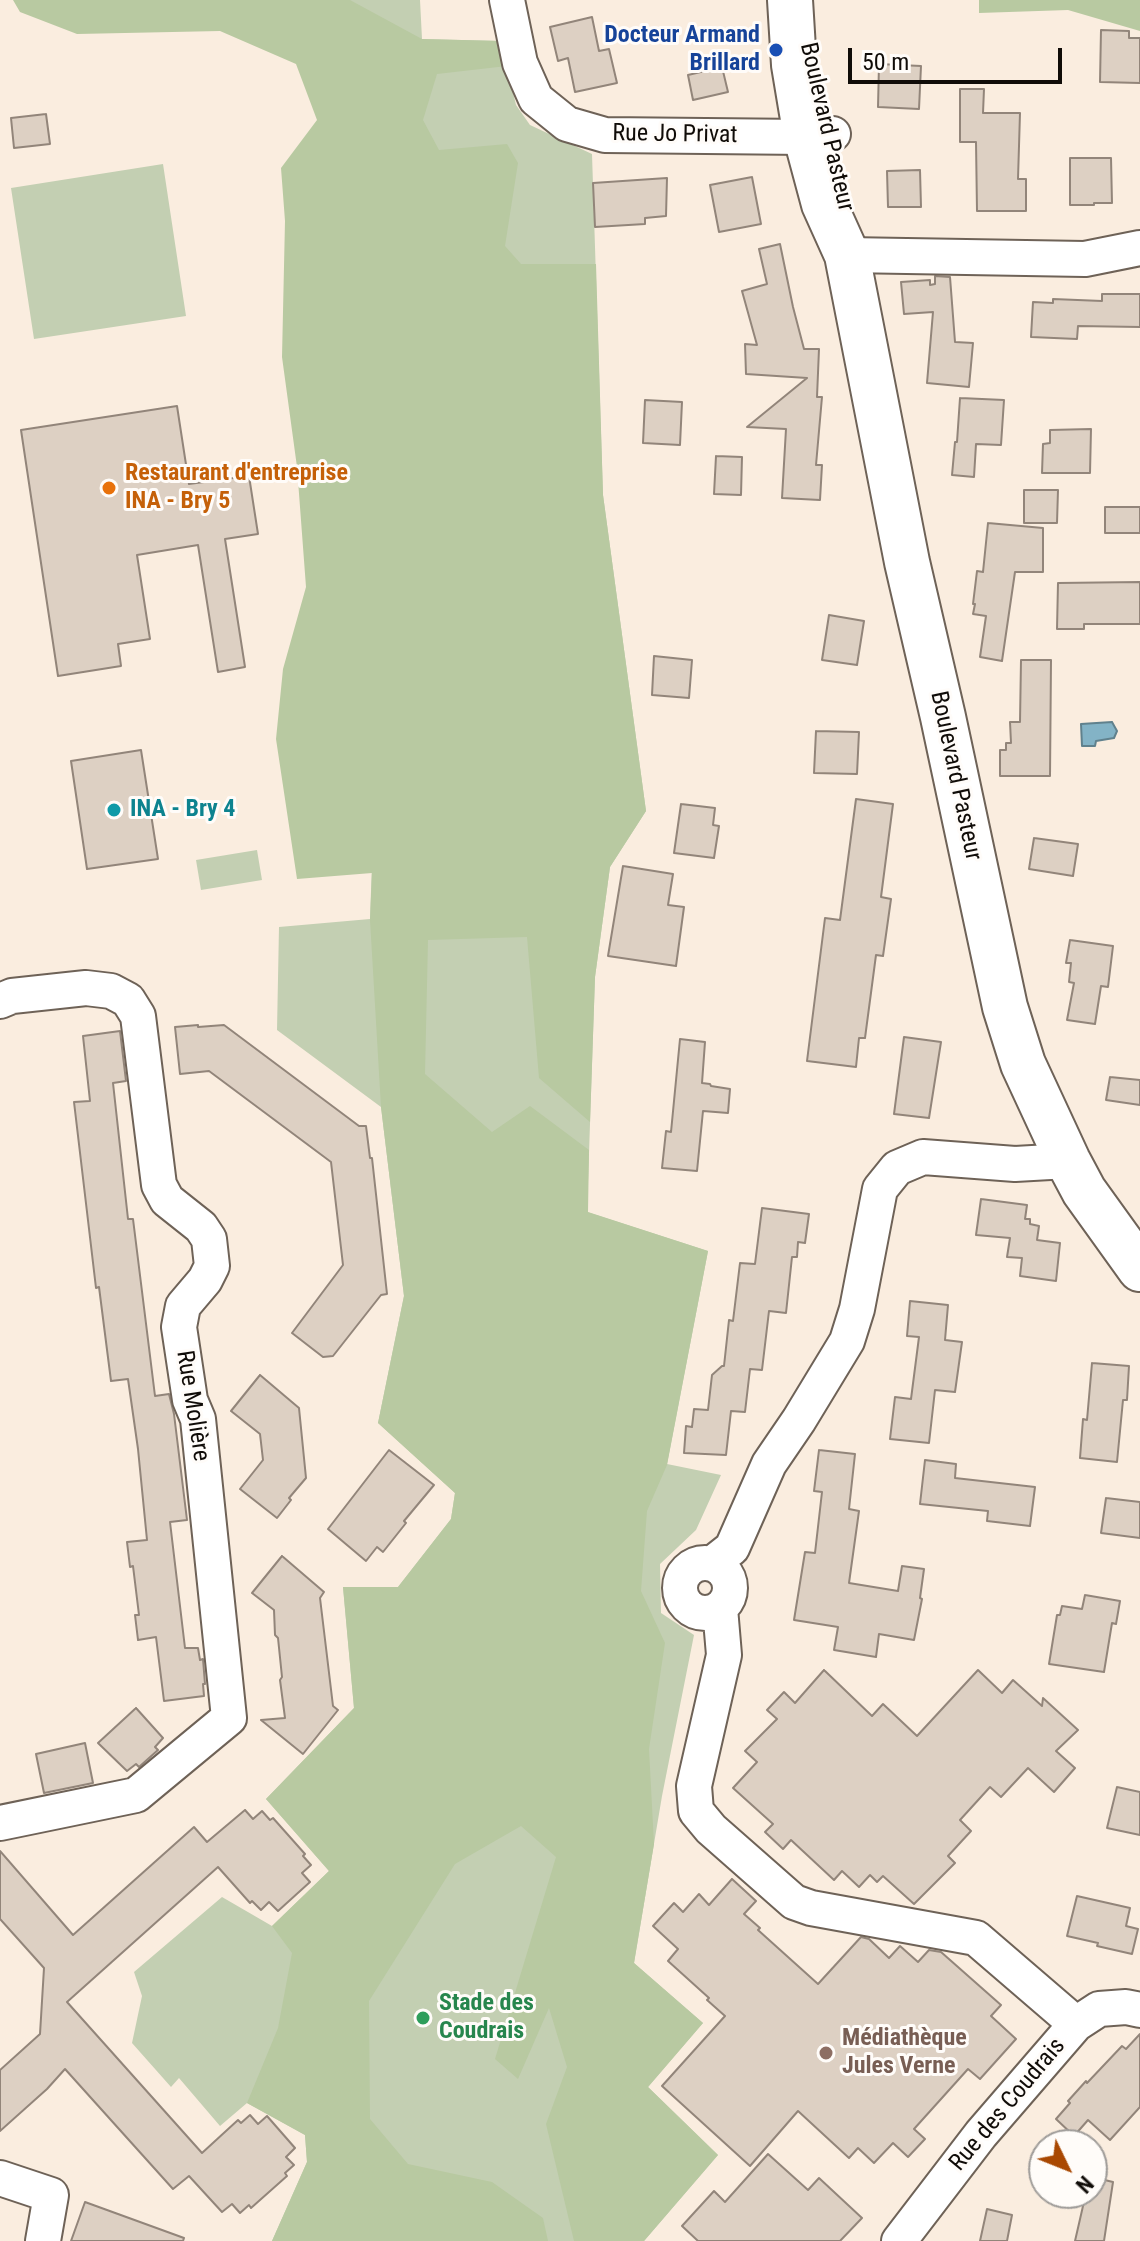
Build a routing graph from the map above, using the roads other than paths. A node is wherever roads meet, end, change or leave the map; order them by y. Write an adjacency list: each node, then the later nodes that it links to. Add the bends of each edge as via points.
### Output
1 (507, 0): 3 (street, Rue Jo Privat, via 520,63 536,99 567,124 605,135)
2 (792, 0): 3 (main road, Boulevard Pasteur, via 794,65)
3 (819, 136): 5 (main road, Boulevard Pasteur, via 824,204)
4 (1140, 248): 5 (street, via 1085,259)
5 (847, 255): 7 (main road, Boulevard Pasteur, via 907,562 1005,1007 1023,1064)
6 (0, 1001): 9 (street, Rue Molière, via 86,988 128,1000 138,1016 159,1185 167,1200 209,1239 212,1266 183,1306 179,1327 198,1419 229,1718 136,1795)
7 (1068, 1161): 8 (main road, Boulevard Pasteur); 11 (street, via 1015,1164 923,1157 897,1168 880,1189 847,1341 769,1464 732,1548 713,1563 695,1564 679,1589 694,1611 720,1608 724,1655 694,1786 696,1811 711,1829 794,1902 976,1938)
8 (1140, 1269)
9 (0, 1823)
10 (1140, 2010): 11 (street, Rue des Coudrais, via 1099,2009)
11 (1076, 2024): 14 (street, Rue des Coudrais, via 981,2134)
12 (0, 2178): 13 (street, via 51,2195)
13 (43, 2241)
14 (899, 2241)

